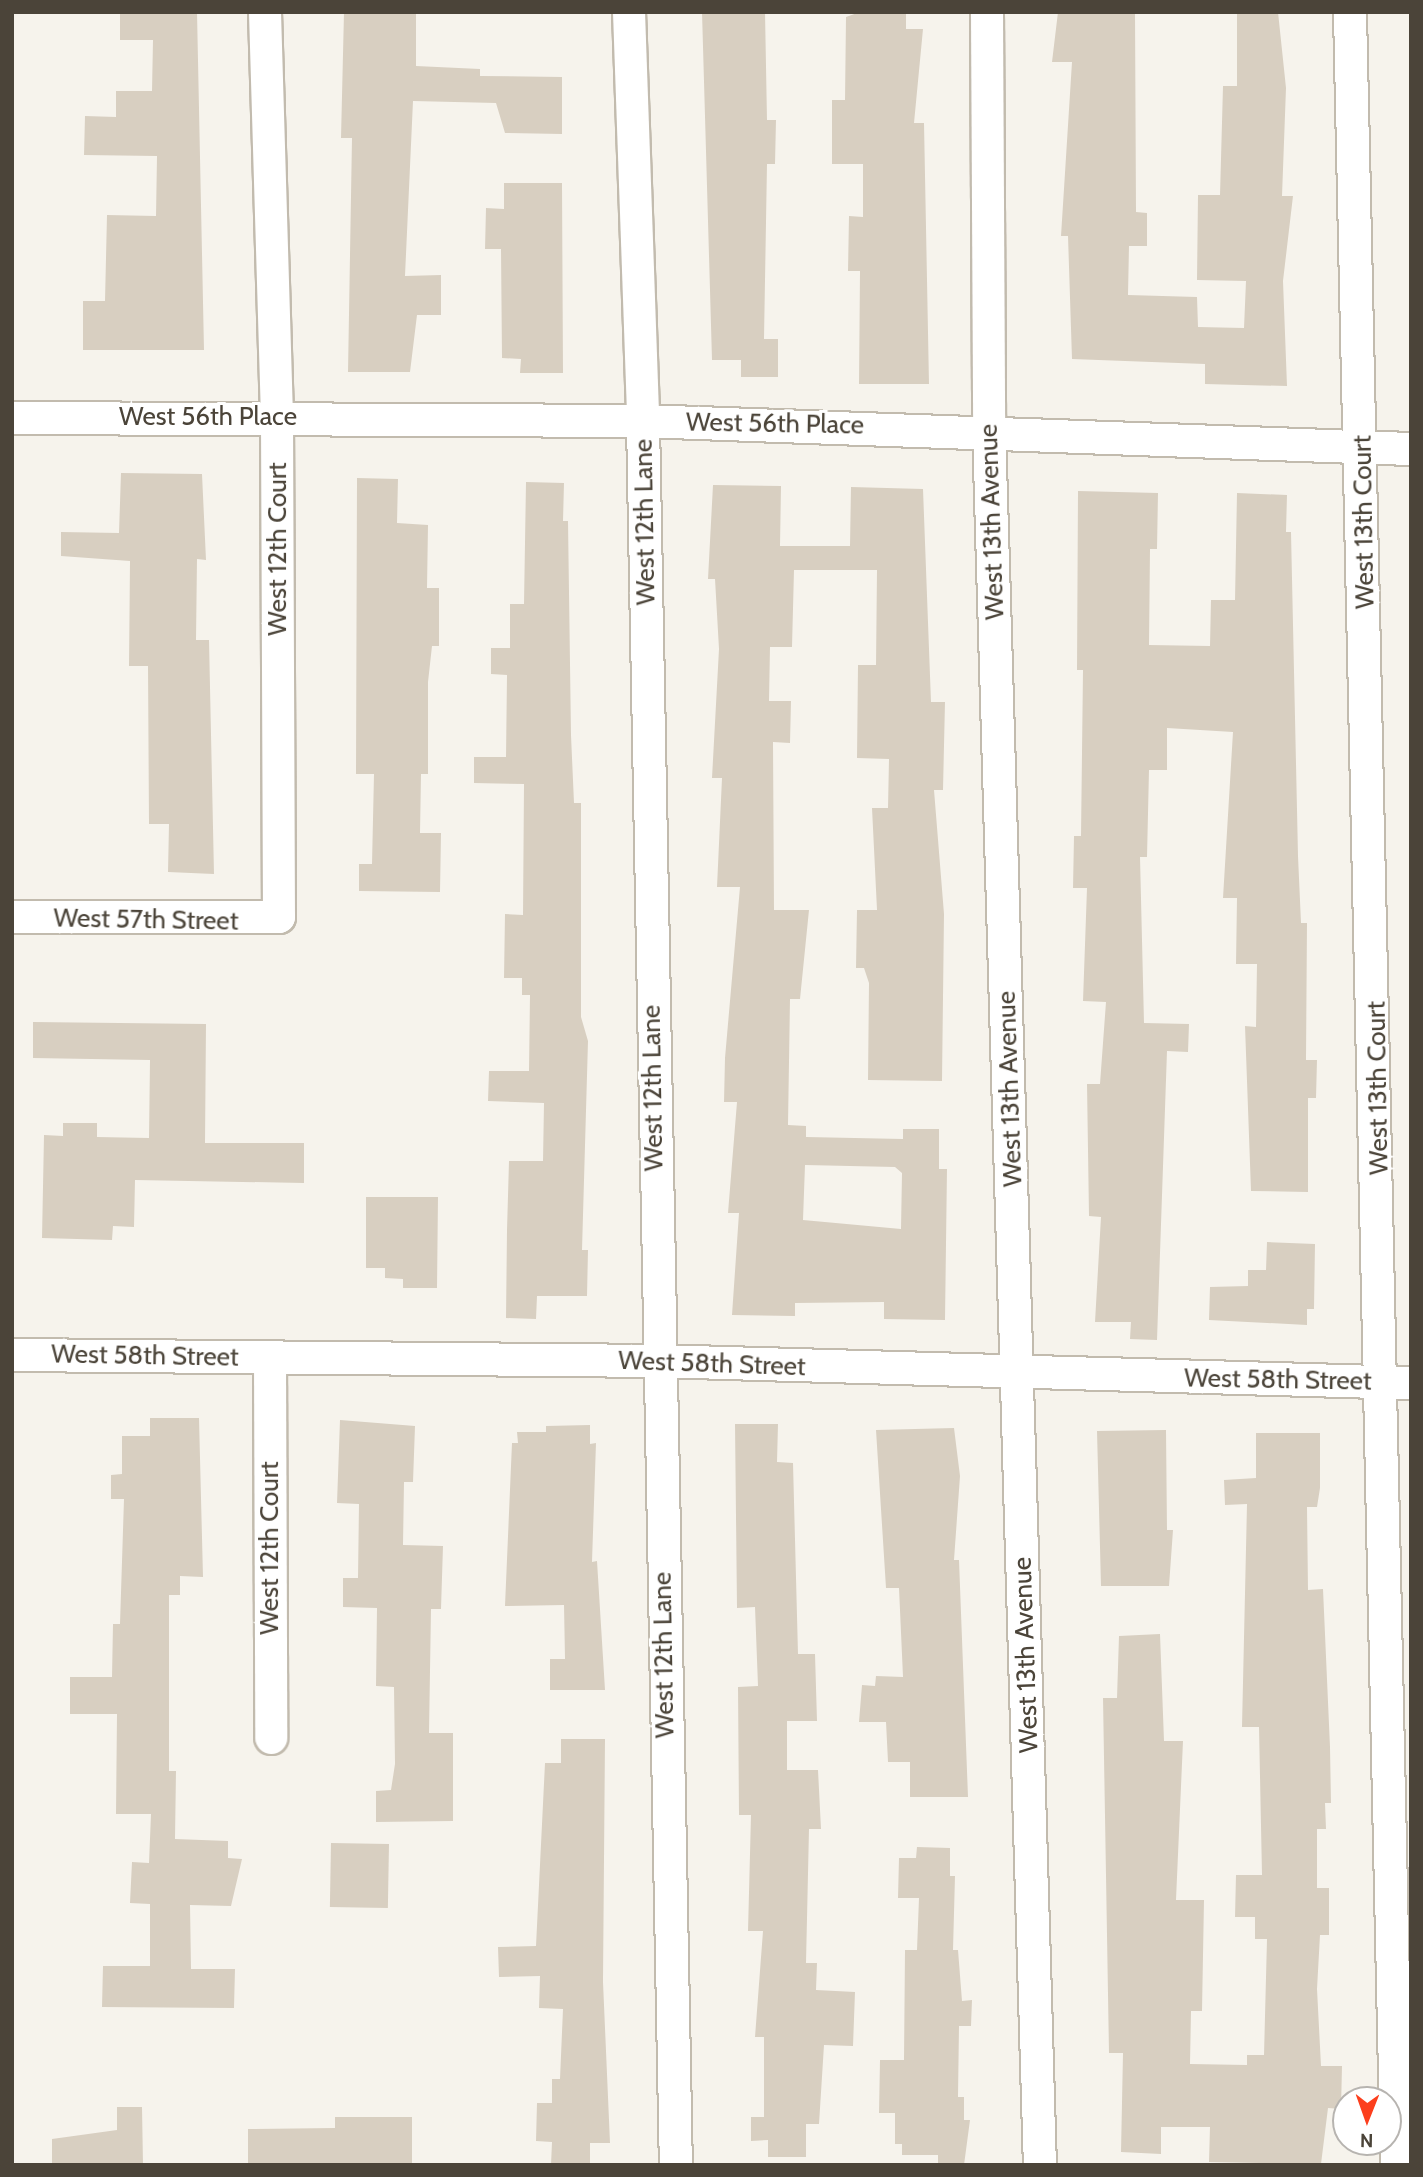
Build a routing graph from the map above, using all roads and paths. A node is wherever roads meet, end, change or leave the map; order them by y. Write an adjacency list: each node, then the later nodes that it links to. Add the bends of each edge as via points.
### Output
1 (265, 12): 5 (street, West 12th Court)
2 (629, 12): 7 (street, West 12th Lane)
3 (987, 12): 8 (street, West 13th Avenue)
4 (1350, 12): 9 (street, West 13th Court)
5 (277, 417): 6 (street, West 56th Place); 7 (street, West 56th Place); 12 (street, West 12th Court)
6 (12, 418)
7 (643, 421): 8 (street, West 56th Place); 15 (street, West 12th Lane)
8 (989, 429): 9 (street, West 56th Place); 16 (street, West 13th Avenue)
9 (1363, 448): 10 (street, West 56th Place); 17 (street, West 13th Court)
10 (1411, 449)
11 (12, 917): 12 (street, West 57th Street)
12 (279, 917)
13 (12, 1354): 14 (street, West 58th Street)
14 (270, 1358): 15 (street, West 58th Street); 18 (street, West 12th Court)
15 (657, 1361): 16 (street, West 58th Street); 19 (street, West 12th Lane)
16 (1019, 1375): 17 (street, West 58th Street); 20 (street, West 13th Avenue)
17 (1398, 1383): 21 (street, West 13th Court)
18 (271, 1738)
19 (676, 2165)
20 (1040, 2165)
21 (1397, 2165)

